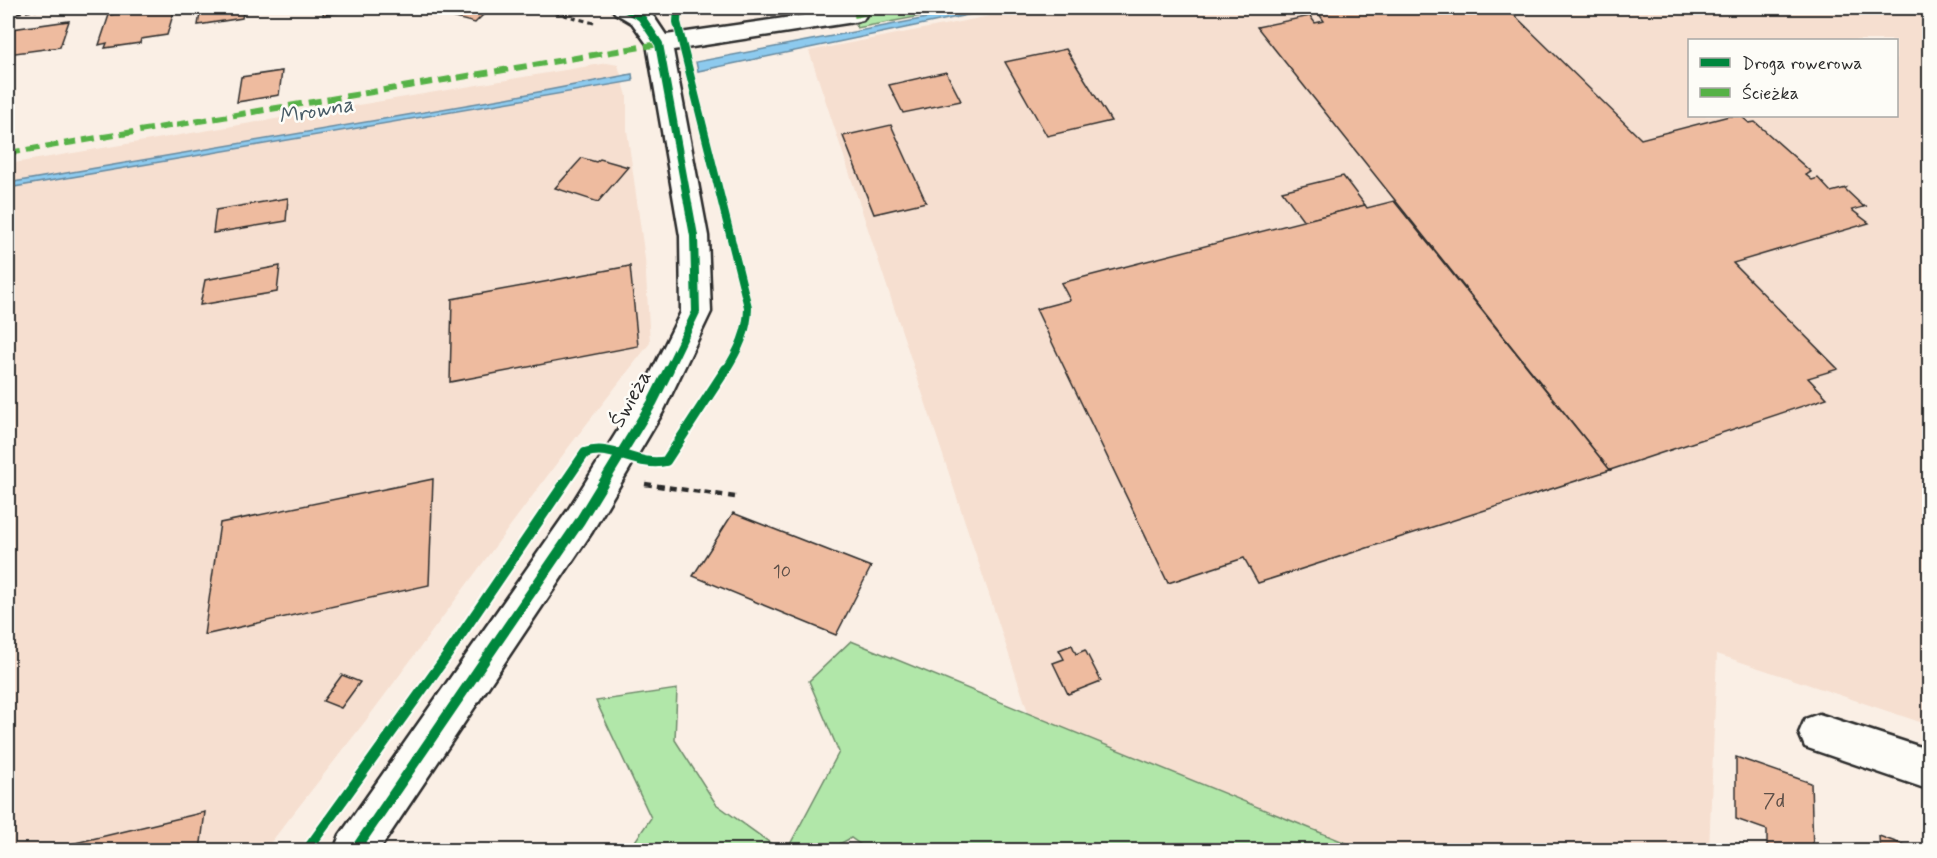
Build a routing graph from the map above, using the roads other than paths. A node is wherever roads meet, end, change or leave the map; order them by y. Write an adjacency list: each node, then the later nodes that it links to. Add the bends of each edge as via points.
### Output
1 (630, 8): 3 (street, Świeża, via 646,22)
2 (854, 15): 3 (street)
3 (658, 45): 6 (street, Świeża, via 694,236 696,312 652,403 580,521)
4 (1819, 733): 5 (street)
5 (1929, 770)
6 (355, 850)

